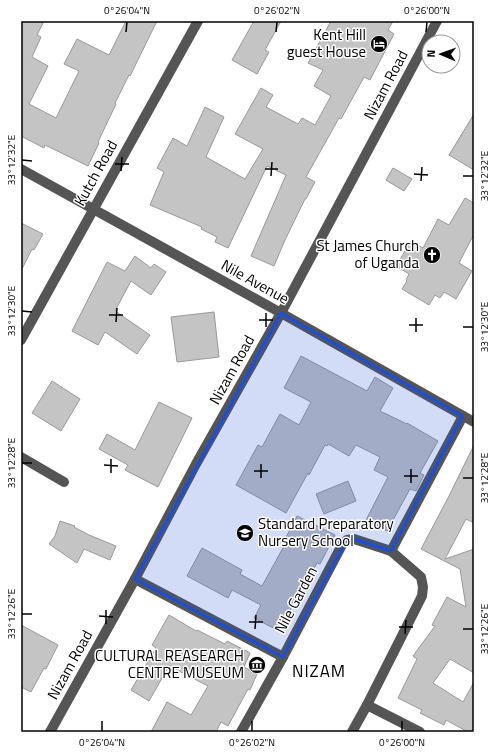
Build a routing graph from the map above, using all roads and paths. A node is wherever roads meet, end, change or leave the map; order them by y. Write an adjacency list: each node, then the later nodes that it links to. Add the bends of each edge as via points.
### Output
1 (198, 21): 4 (street, Kutch Road)
2 (437, 21): 5 (street, Nizam Road)
3 (21, 169): 4 (street, Nile Avenue)
4 (93, 209): 5 (street, Nile Avenue); 6 (street, Kutch Road)
5 (281, 313): 7 (street, Nile Avenue); 12 (street, Nizam Road)
6 (21, 340)
7 (463, 416): 8 (street, Nile Avenue); 11 (street)
8 (474, 422)
9 (21, 457): 10 (street)
10 (64, 482)
11 (391, 551): 13 (street, Nile Garden, via 354,539 347,540); 14 (street, Nile Garden, via 421,577 422,596)
12 (135, 579): 13 (street); 15 (street, Nizam Road)
13 (283, 656): 16 (street, Nile Garden)
14 (367, 705): 17 (street, Nile Garden); 18 (street)
15 (50, 732)
16 (241, 732)
17 (352, 732)
18 (420, 732)

